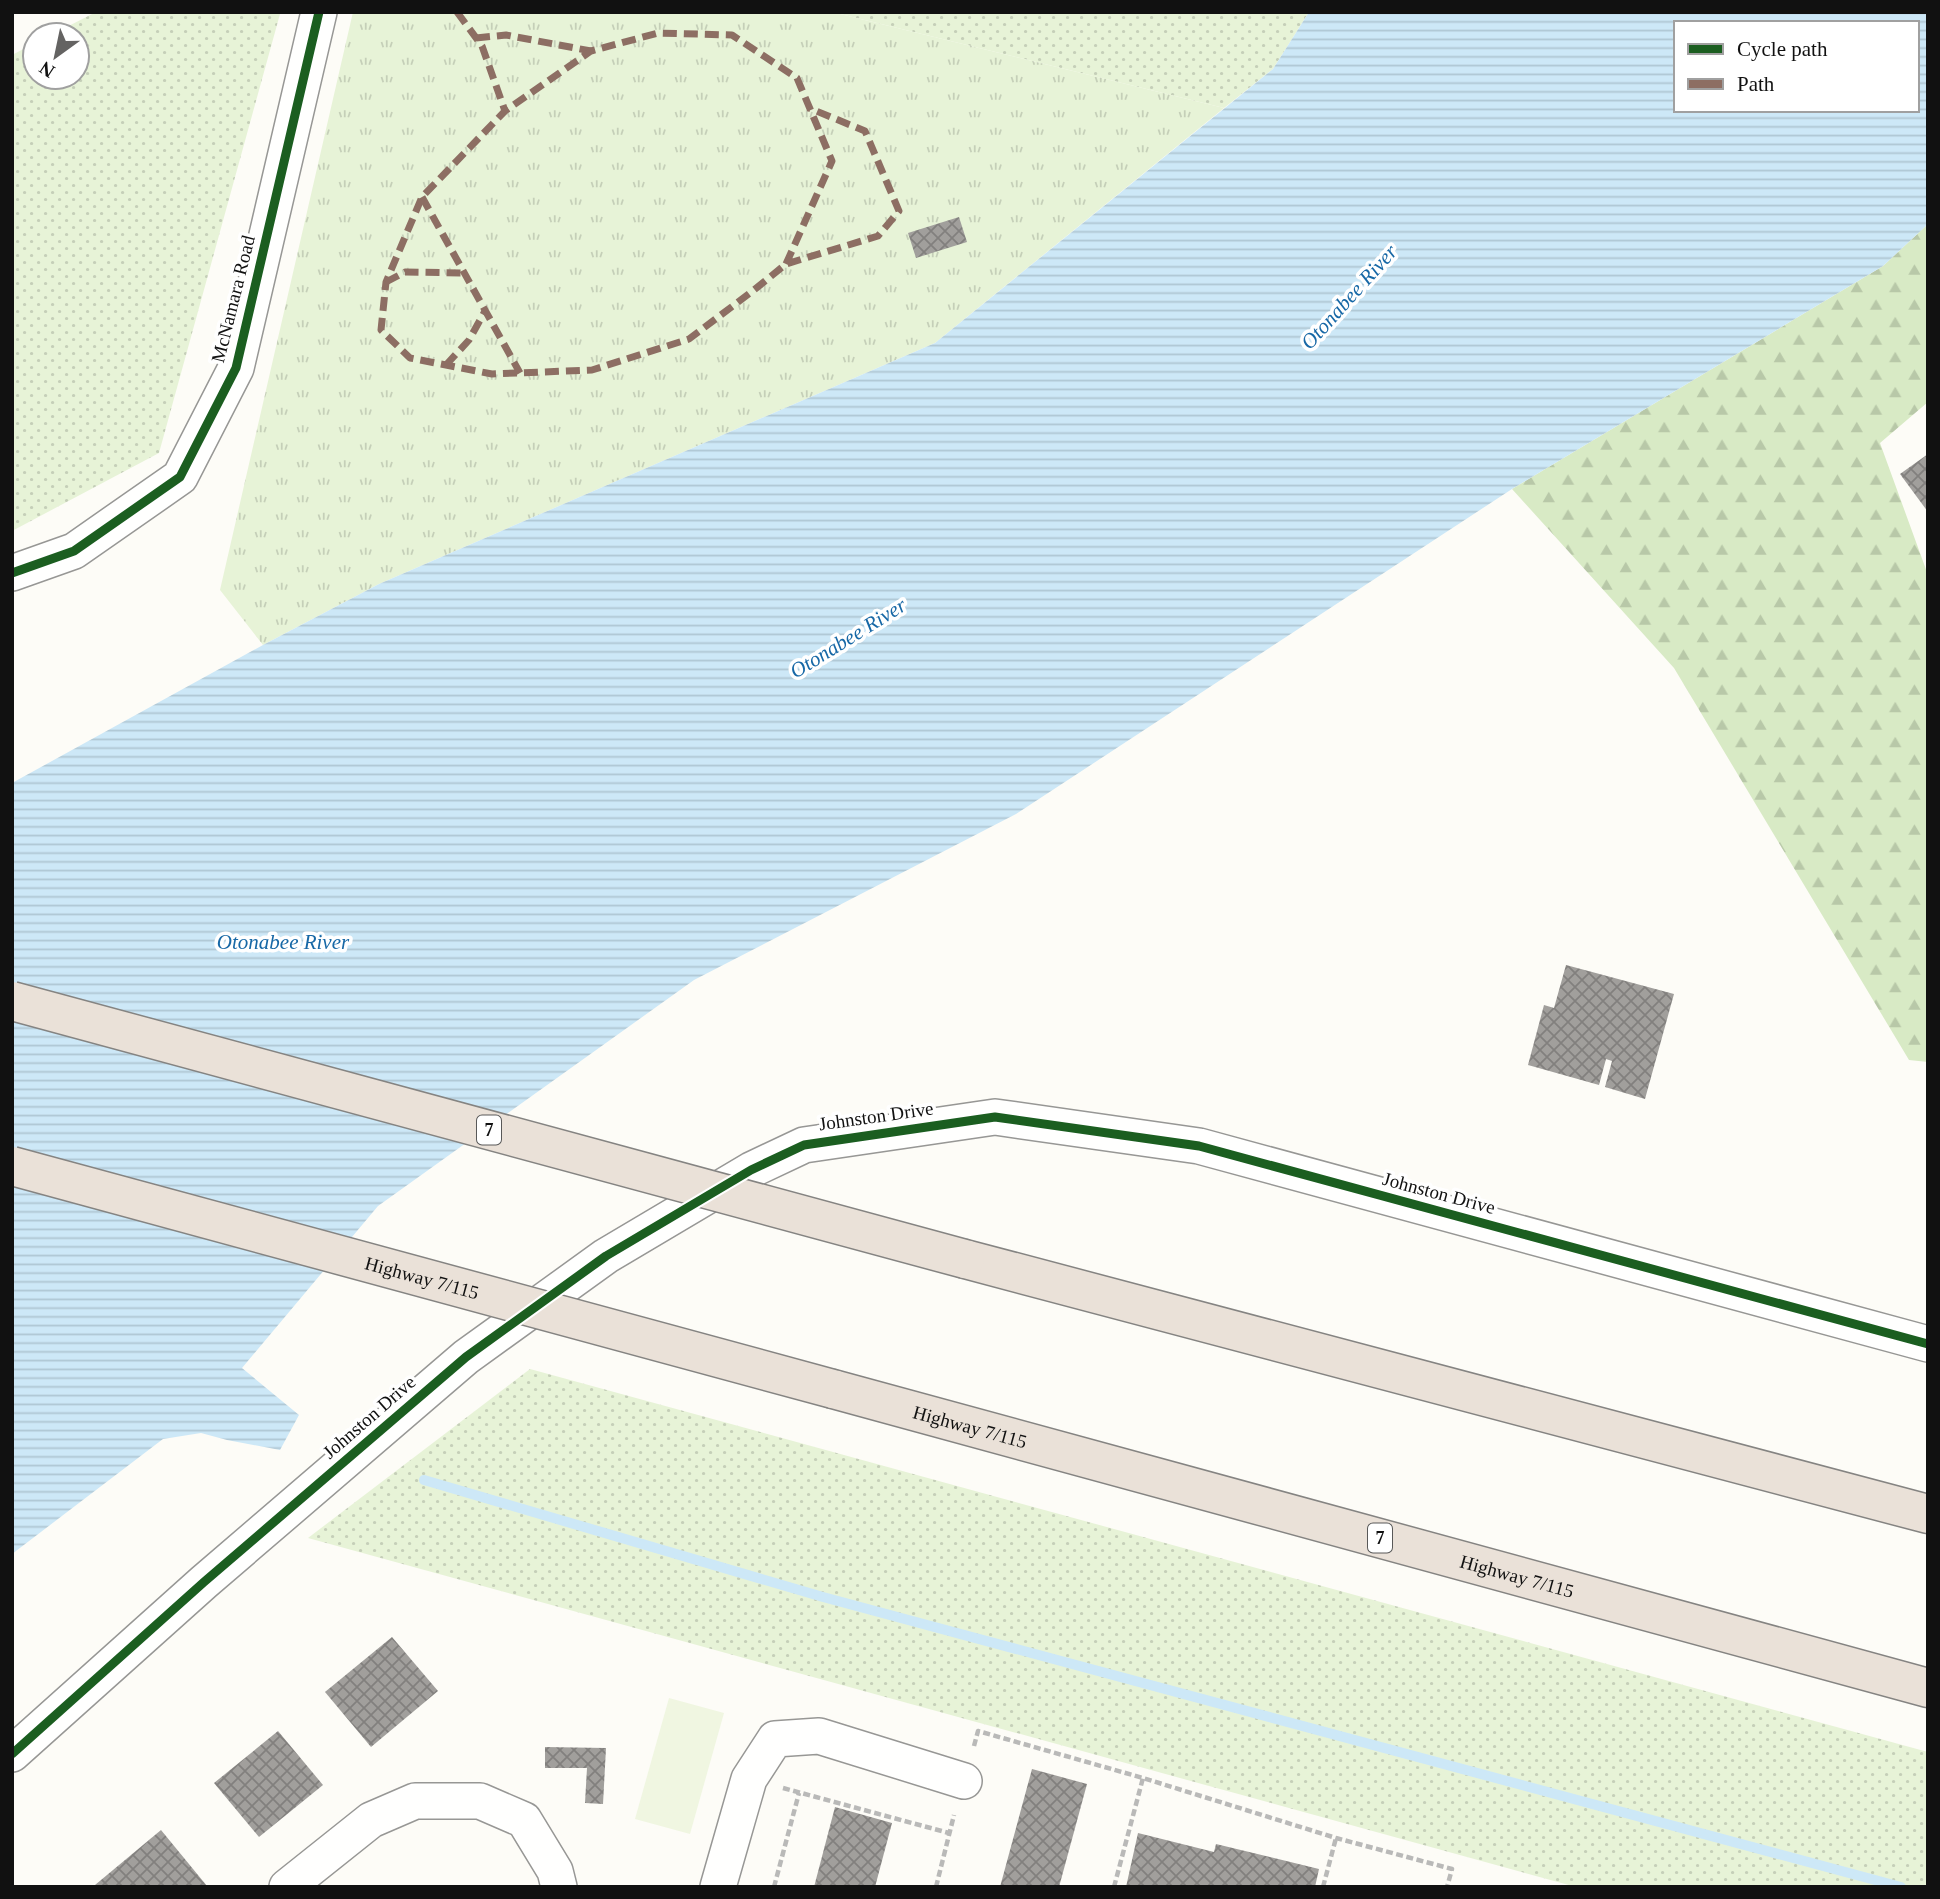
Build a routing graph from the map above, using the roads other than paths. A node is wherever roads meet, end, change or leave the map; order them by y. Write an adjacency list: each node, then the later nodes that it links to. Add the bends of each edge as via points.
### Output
1 (319, 12): 2 (street, McNamara Road, via 236,368 180,477 74,551)
2 (12, 573)
3 (12, 1000): 6 (highway, 7, bridge)
4 (12, 1166): 7 (highway, Highway 7/115 / 7, bridge)
5 (1928, 1344): 8 (street, Johnston Drive, via 1199,1146 995,1116 804,1145 751,1170 606,1256 466,1357)
6 (1928, 1514)
7 (1928, 1688)
8 (12, 1754)
9 (964, 1781): 12 (street, via 819,1736 775,1739 749,1779)
10 (287, 1887): 11 (street, via 371,1820 415,1801 480,1801 524,1820 555,1871)
11 (559, 1887)
12 (719, 1887)

